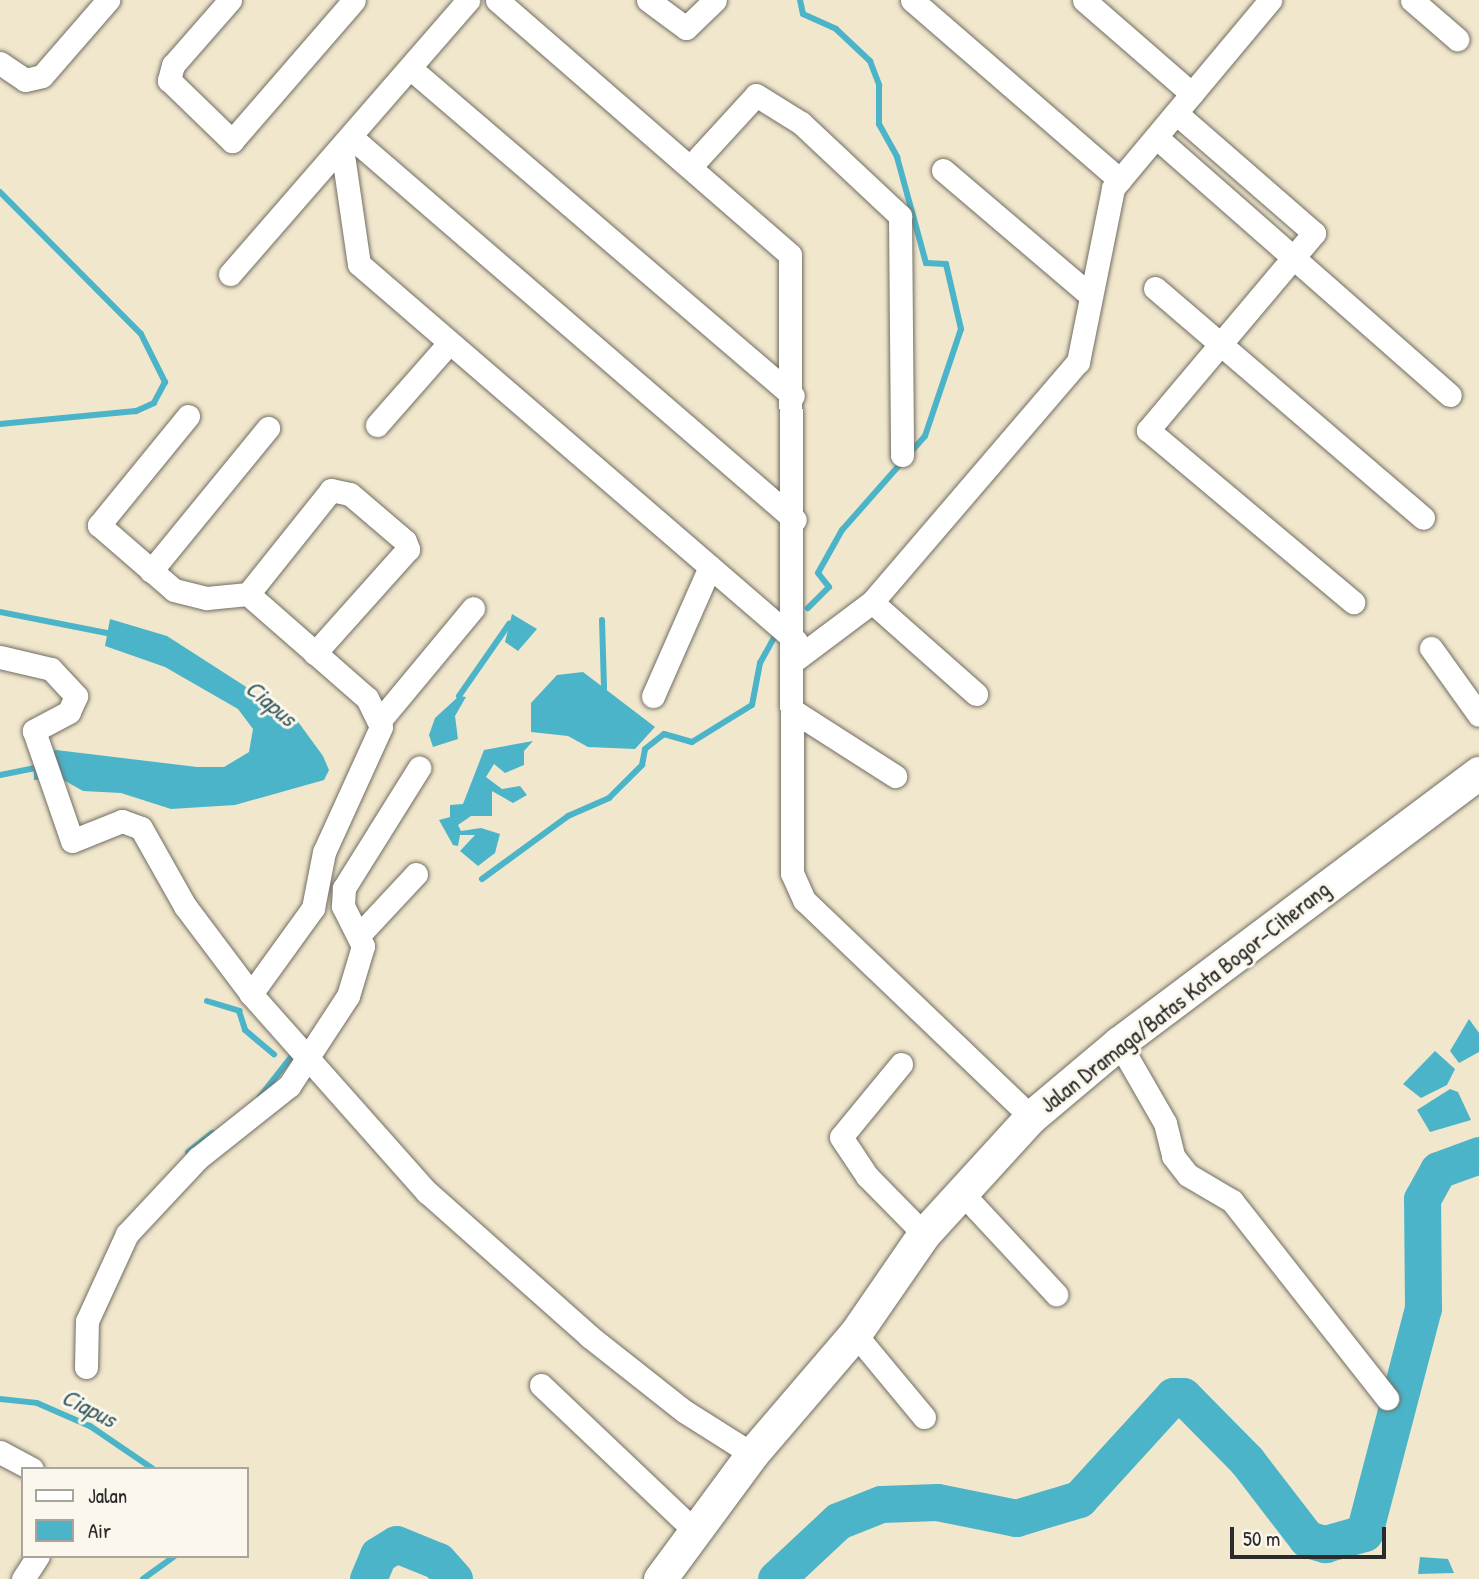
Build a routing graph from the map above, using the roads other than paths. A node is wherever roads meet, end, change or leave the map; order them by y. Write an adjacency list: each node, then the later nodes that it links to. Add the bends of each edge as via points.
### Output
1 (108, 0): 13 (street, via 42,76 25,80)
2 (230, 0): 3 (street, via 173,65 169,80 232,141)
3 (354, 0)
4 (468, 0): 14 (street)
5 (497, 0): 20 (street)
6 (648, 0): 7 (street, via 686,28)
7 (715, 0)
8 (912, 0): 23 (street)
9 (1084, 0): 15 (street)
10 (1412, 0): 12 (street)
11 (1263, 3): 15 (street)
12 (1457, 39)
13 (0, 63)
14 (410, 68): 18 (street); 31 (street)
15 (1192, 94): 16 (street)
16 (1176, 113): 17 (street); 19 (street)
17 (1156, 137): 22 (street); 23 (street)
18 (347, 142): 25 (street); 28 (street, via 359,264); 37 (street)
19 (1226, 155): 22 (street); 24 (street, via 1314,233)
20 (691, 166): 31 (street, via 790,254); 35 (street, via 748,100 766,97 900,216)
21 (943, 170): 27 (street)
22 (1204, 179): 24 (street)
23 (1120, 180): 27 (street)
24 (1293, 257): 29 (street); 30 (street)
25 (230, 274)
26 (1155, 288): 29 (street)
27 (1091, 296): 41 (street, via 1077,362)
28 (449, 343): 33 (street); 38 (street)
29 (1221, 344): 36 (street); 42 (street, via 1148,430)
30 (1450, 395)
31 (793, 396): 37 (street)
32 (188, 416): 39 (street, via 100,522 103,532)
33 (377, 425)
34 (268, 428): 39 (street)
35 (902, 455)
36 (1423, 518)
37 (795, 520): 45 (street)
38 (710, 567): 45 (street); 49 (street)
39 (151, 571): 40 (street, via 183,594)
40 (248, 594): 46 (street); 46 (street, via 331,490 350,494 398,533 408,549)
41 (872, 602): 45 (street); 48 (street)
42 (1353, 602)
43 (472, 608): 52 (street)
44 (1431, 648): 51 (street)
45 (796, 650): 50 (street)
46 (316, 653): 52 (street)
47 (0, 657): 58 (street, via 51,669 76,695 69,712 35,729 72,841 122,821 141,828 185,905)
48 (976, 694)
49 (653, 696)
50 (795, 712): 55 (street); 62 (street, via 797,888)
51 (1479, 715)
52 (381, 719): 58 (street, via 373,752 324,852 313,908)
53 (419, 768): 57 (street, via 344,888 343,906)
54 (1479, 774): 59 (street, Jalan Dramaga/Batas Kota Bogor–Ciherang)
55 (895, 776)
56 (416, 874): 57 (street)
57 (360, 934): 60 (street, via 359,974)
58 (251, 994): 60 (street)
59 (1119, 1043): 62 (street, Jalan Dramaga/Batas Kota Bogor–Ciherang); 69 (street, via 1165,1123 1173,1156 1188,1175 1231,1201)
60 (309, 1059): 67 (street, via 281,1093 198,1158 133,1226 87,1321); 72 (street, via 427,1192 530,1285 684,1411)
61 (901, 1064): 64 (street, via 841,1138 867,1177)
62 (1031, 1116): 63 (street, Jalan Dramaga/Batas Kota Bogor–Ciherang)
63 (963, 1194): 64 (street, Jalan Dramaga/Batas Kota Bogor–Ciherang); 65 (street)
64 (924, 1234): 66 (street, Jalan Dramaga/Batas Kota Bogor–Ciherang)
65 (1056, 1294)
66 (855, 1334): 70 (street); 72 (street, Jalan Dramaga/Batas Kota Bogor–Ciherang)
67 (86, 1367)
68 (541, 1385): 74 (street)
69 (1387, 1398)
70 (924, 1417)
71 (0, 1452): 73 (street)
72 (752, 1454): 74 (street, Jalan Dramaga/Batas Kota Bogor–Ciherang)
73 (28, 1467)
74 (697, 1533): 77 (street, Jalan Dramaga/Batas Kota Bogor–Ciherang)
75 (36, 1558): 76 (street)
76 (23, 1579)
77 (660, 1579)

